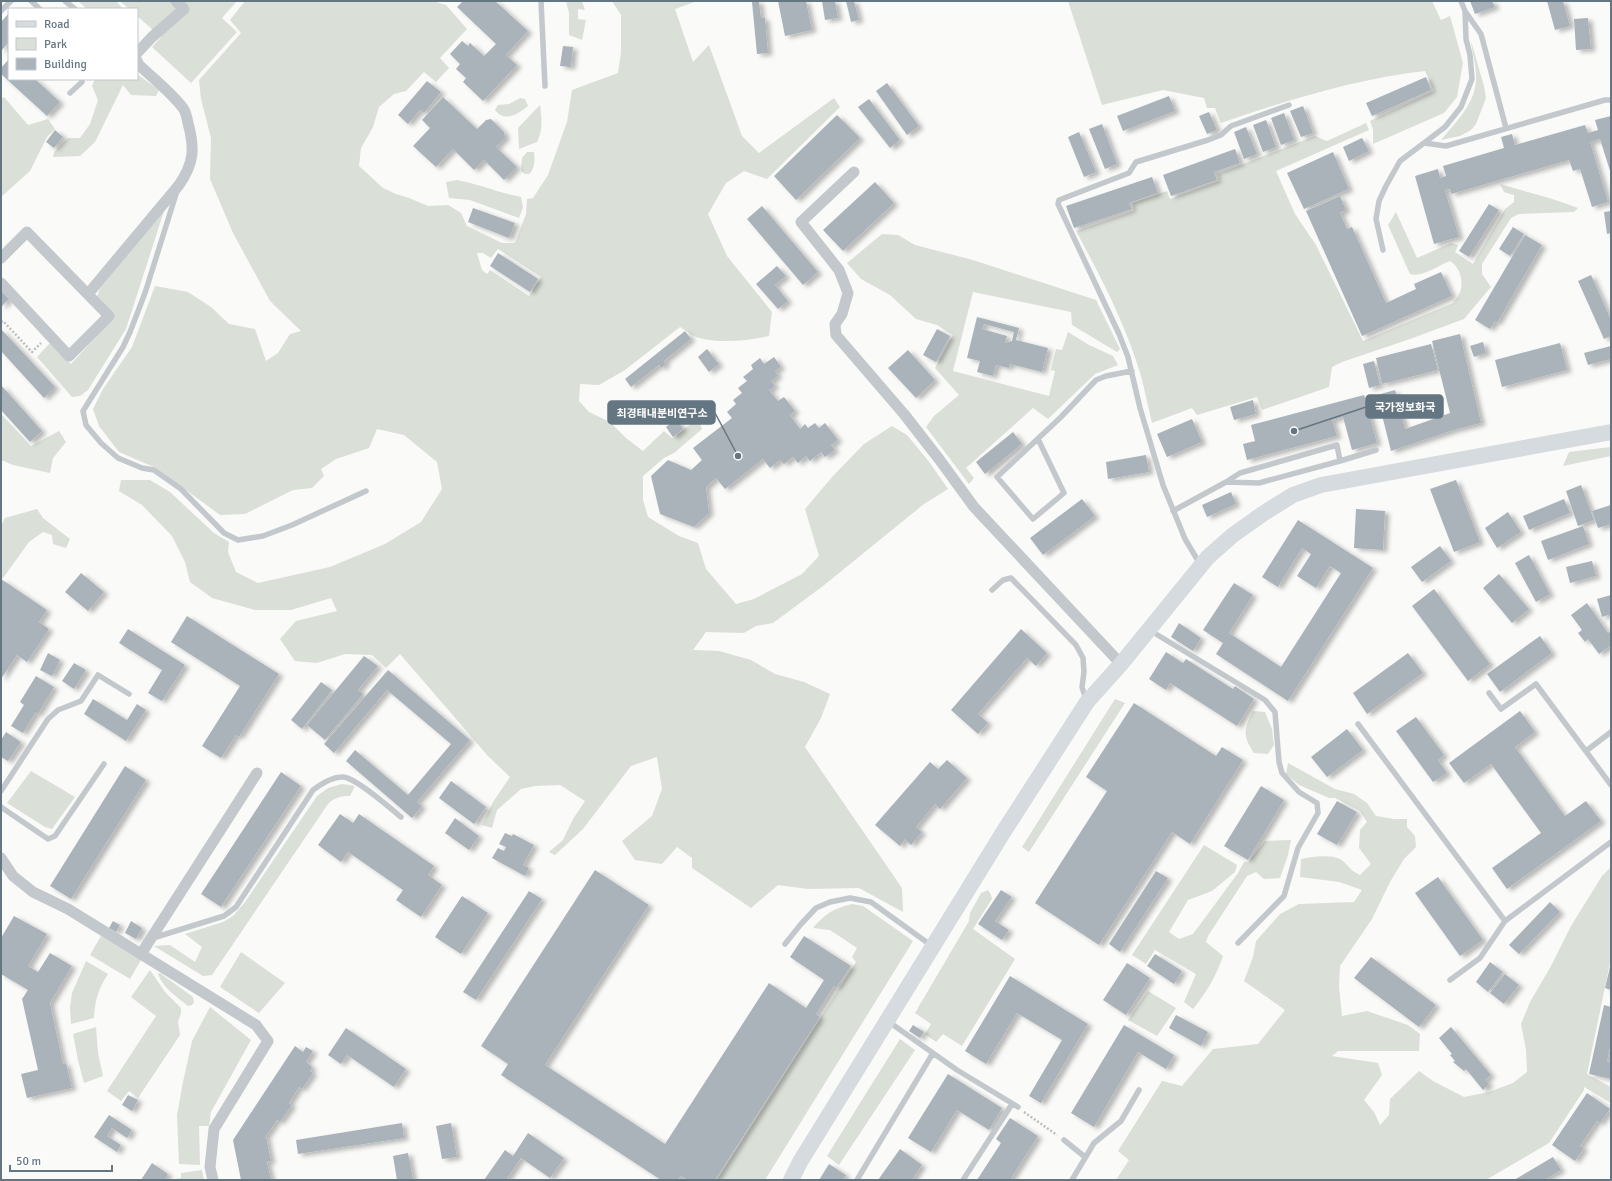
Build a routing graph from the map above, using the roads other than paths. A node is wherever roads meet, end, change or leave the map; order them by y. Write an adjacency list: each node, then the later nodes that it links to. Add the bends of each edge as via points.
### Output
1 (11, 1): 9 (lane)
2 (31, 1): 7 (lane)
3 (65, 1): 8 (lane)
4 (176, 1): 11 (street, via 184,9)
5 (541, 1): 14 (lane)
6 (1461, 1): 10 (lane)
7 (39, 8)
8 (74, 8)
9 (1, 11)
10 (1465, 11): 18 (lane, via 1480,34); 19 (lane, via 1472,79 1461,107 1445,128)
11 (138, 52)
12 (138, 63): 21 (street, via 185,110 192,149 187,172)
13 (82, 80): 15 (lane)
14 (545, 86)
15 (70, 93)
16 (1611, 100): 18 (lane)
17 (1289, 105): 26 (lane, via 1231,126 1221,135 1208,140 1136,162 1129,173 1059,200 1058,204 1119,334)
18 (1506, 128): 19 (lane, via 1446,146)
19 (1424, 143): 22 (lane, via 1400,161 1379,201 1376,219)
20 (854, 172): 37 (street, via 801,222 839,270 848,293 842,314 835,324 836,335 904,414 974,507)
21 (179, 185): 25 (street); 32 (lane, via 130,332 83,411 86,425 118,458 154,470 181,489 224,533 238,540 263,536)
22 (1383, 250)
23 (1, 258): 25 (street, via 27,232)
24 (1, 283): 25 (street, via 69,356 109,316)
25 (88, 294)
26 (1132, 371): 28 (lane, via 1096,380); 33 (lane, via 1160,478)
27 (1611, 432): 34 (street, via 1321,485 1293,495 1264,513 1233,535 1208,557)
28 (1038, 439): 28 (lane, via 997,478 1033,519 1064,493)
29 (1376, 450): 30 (lane)
30 (1340, 461): 31 (lane, via 1259,483); 31 (lane, via 1337,446 1240,473)
31 (1226, 482): 33 (lane)
32 (366, 491)
33 (1173, 511): 34 (lane, via 1185,539)
34 (1202, 566): 36 (street)
35 (992, 590): 40 (lane, via 1003,580 1011,578 1076,645 1083,658 1082,687)
36 (1149, 630): 37 (street); 54 (lane, via 1265,700 1275,712 1282,773 1299,792 1316,803 1318,813 1298,848 1284,896)
37 (1121, 664): 40 (street)
38 (1489, 693): 43 (lane, via 1502,709 1536,684)
39 (129, 694): 47 (lane, via 98,675 81,701 58,710 48,719)
40 (1087, 702): 56 (street)
41 (1358, 724): 52 (lane)
42 (1611, 732): 43 (lane)
43 (1586, 751): 46 (lane)
44 (104, 764): 48 (lane, via 56,836 48,839)
45 (257, 773): 53 (street)
46 (1611, 785)
47 (1, 791)
48 (1, 807)
49 (401, 817): 53 (lane, via 357,782 342,777 324,783 313,790 236,907 224,916)
50 (1611, 842): 52 (lane)
51 (1, 858): 57 (street, via 13,876 33,892 68,909)
52 (1505, 921): 58 (lane, via 1480,958)
53 (151, 938): 57 (street)
54 (1238, 943)
55 (785, 944): 56 (lane, via 816,908 850,898 871,902)
56 (932, 946): 59 (street)
57 (141, 954): 66 (street, via 256,1025 268,1041 214,1128 210,1167)
58 (1450, 980)
59 (887, 1020): 60 (lane); 67 (street)
60 (933, 1053): 62 (lane); 68 (lane)
61 (1140, 1090): 65 (lane, via 1121,1121 1094,1143)
62 (1012, 1104): 63 (lane); 69 (lane)
63 (1018, 1108)
64 (1064, 1140): 65 (lane)
65 (1086, 1157): 70 (lane)
66 (213, 1180)
67 (791, 1180)
68 (857, 1180)
69 (963, 1180)
70 (1072, 1180)

